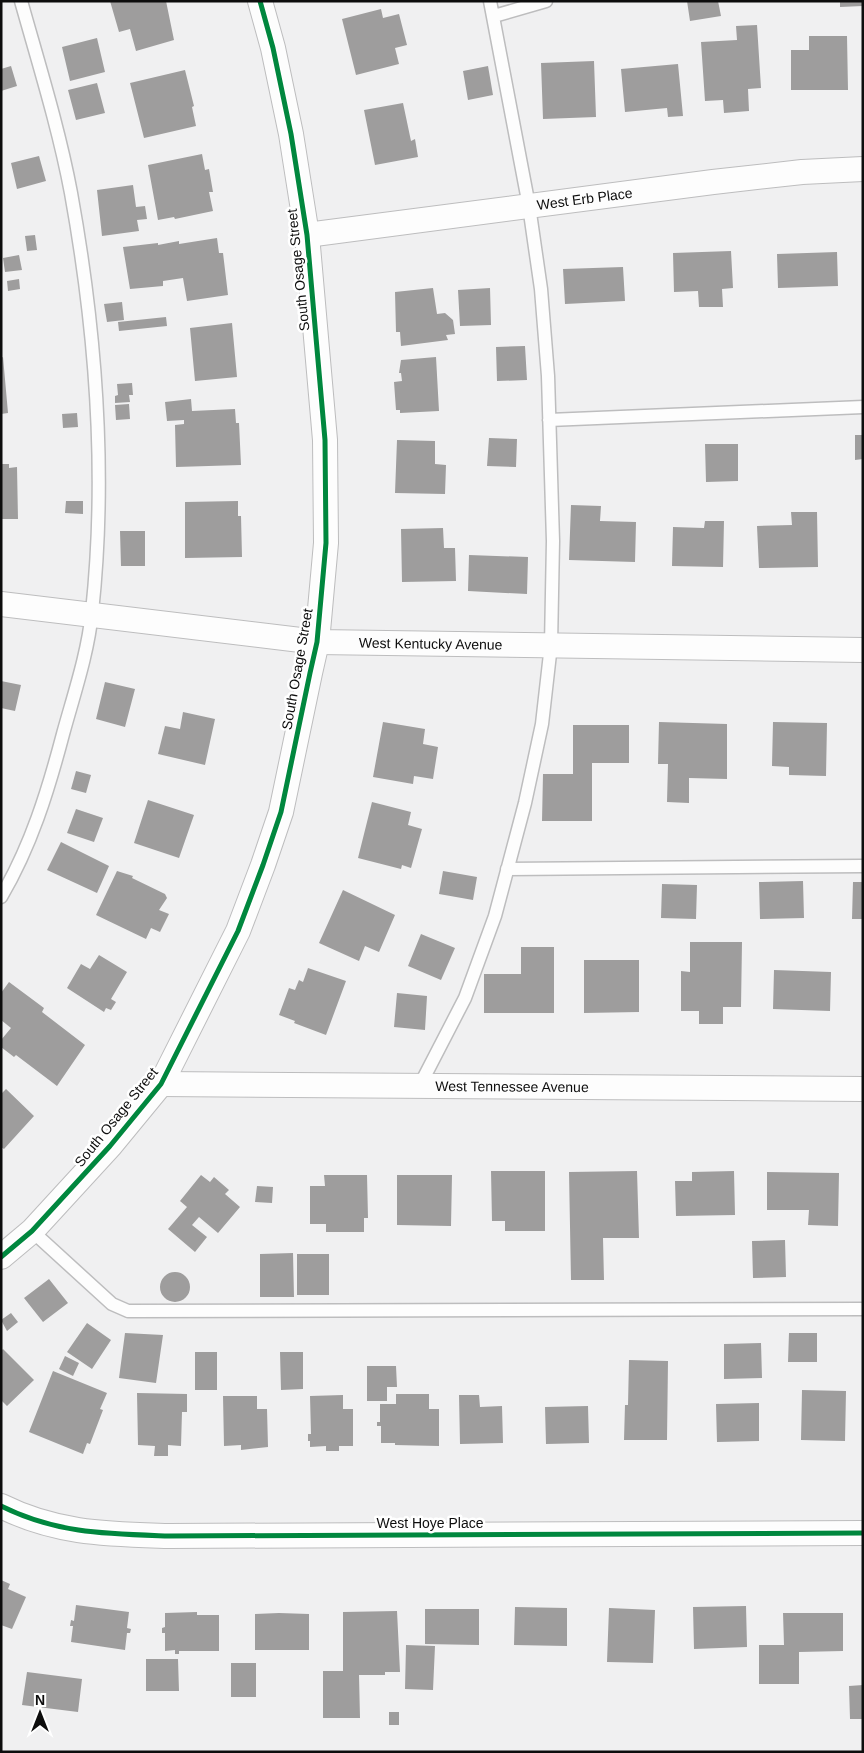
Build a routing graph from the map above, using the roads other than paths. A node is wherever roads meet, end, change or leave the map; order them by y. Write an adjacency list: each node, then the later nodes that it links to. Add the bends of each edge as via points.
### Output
1 (21, 1): 12 (lane, via 71,192 88,302 98,430 99,506)
2 (260, 1): 8 (street, South Osage Street, via 287,115)
3 (490, 1): 5 (lane)
4 (546, 1): 5 (lane)
5 (494, 16): 7 (lane)
6 (863, 169): 7 (street, West Erb Place, via 802,172)
7 (530, 206): 8 (street, West Erb Place); 10 (lane, via 541,289)
8 (307, 235): 13 (street, South Osage Street, via 325,440 326,543)
9 (863, 407): 10 (lane)
10 (550, 420): 14 (lane)
11 (1, 604): 12 (street, West Kentucky Avenue)
12 (92, 614): 13 (street, West Kentucky Avenue); 18 (lane, via 46,797 19,867)
13 (317, 642): 14 (street, West Kentucky Avenue); 19 (street, South Osage Street, via 281,812 263,865 238,931)
14 (551, 645): 15 (street, West Kentucky Avenue); 17 (lane, via 542,724)
15 (863, 650)
16 (863, 866): 17 (lane)
17 (507, 869): 20 (lane, via 495,916 465,998)
18 (1, 897)
19 (161, 1084): 20 (street, West Tennessee Avenue); 22 (street, South Osage Street, via 110,1146)
20 (419, 1087): 21 (street, West Tennessee Avenue)
21 (863, 1089)
22 (32, 1231): 23 (street, South Osage Street); 24 (lane, via 112,1304 128,1311)
23 (1, 1257)
24 (863, 1308)
25 (1, 1506): 26 (street, West Hoye Place, via 48,1524 95,1534)
26 (863, 1533)

